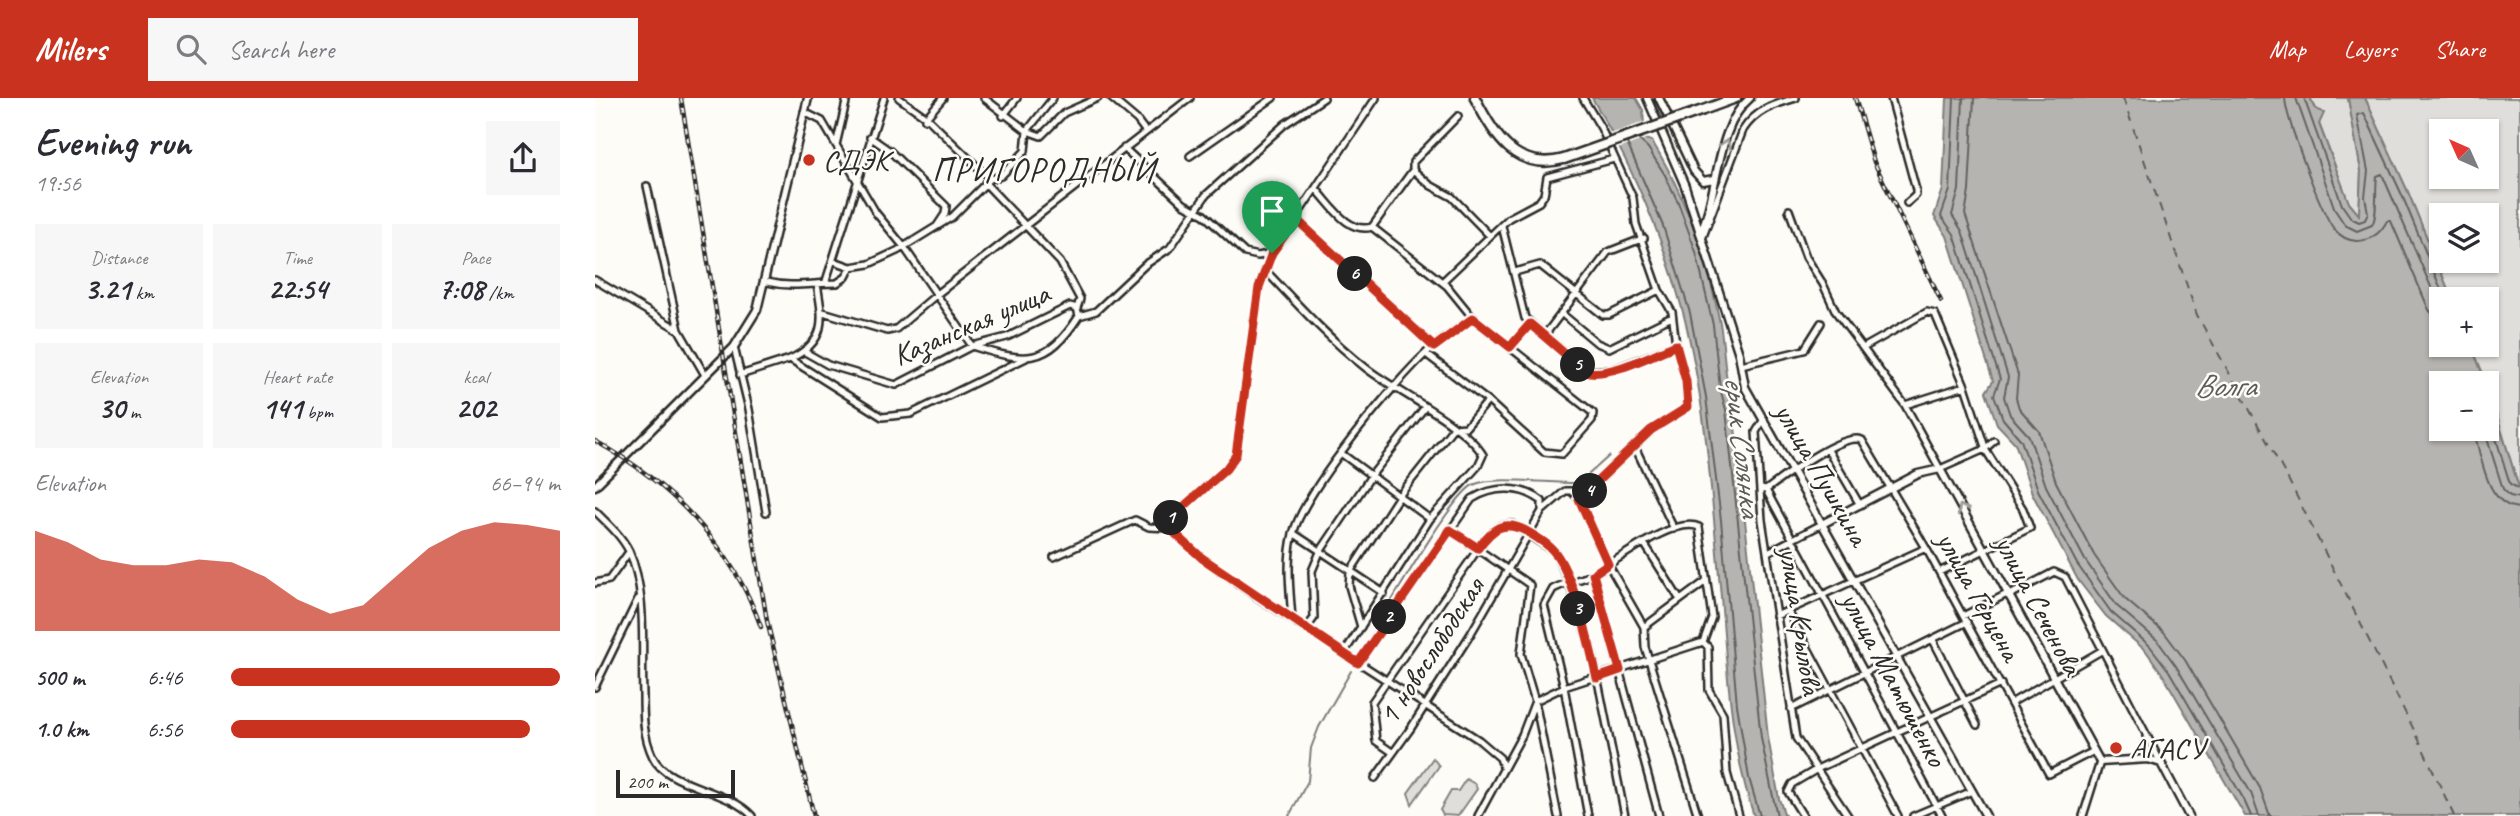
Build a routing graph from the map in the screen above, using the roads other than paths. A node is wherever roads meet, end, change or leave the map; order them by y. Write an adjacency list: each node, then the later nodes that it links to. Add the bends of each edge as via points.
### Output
1 (808, 98): 23 (main road)
2 (847, 98): 30 (street)
3 (884, 98): 29 (street)
4 (899, 98): 26 (street)
5 (943, 98): 26 (street)
6 (984, 98): 24 (street)
7 (1017, 98): 24 (street)
8 (1053, 98): 27 (street)
9 (1098, 98): 27 (street, via 1064,113 1045,135)
10 (1111, 98): 28 (street)
11 (1190, 98): 28 (street)
12 (1273, 98): 32 (street)
13 (1324, 98): 42 (street, via 1285,124 1206,195)
14 (1376, 98): 39 (street)
15 (1475, 98): 19 (highway, bridge, via 1495,135 1523,159 1541,162 1564,159)
16 (1583, 98): 33 (street)
17 (1647, 98): 49 (main road, улица Пушкина, via 1667,139)
18 (1659, 98): 35 (main road, via 1694,171 1703,181)
19 (1736, 98)
20 (1750, 98): 35 (main road, one-way to 20, via 1737,114)
21 (1796, 98): 49 (street, via 1751,118)
22 (1891, 98): 40 (street, via 1916,190)
23 (804, 112): 30 (street, via 821,121); 59 (main road)
24 (1004, 115): 27 (street)
25 (1458, 116): 34 (street, via 1413,162)
26 (925, 118): 37 (street)
27 (1027, 131): 37 (street, via 1025,151 1001,176)
28 (1146, 132): 31 (street)
29 (870, 137): 36 (street); 47 (street, via 946,206)
30 (836, 145): 36 (street)
31 (1124, 148): 42 (street); 44 (street)
32 (1190, 156)
33 (1614, 159): 45 (street, via 1547,177 1539,202); 50 (street, via 1633,198 1636,223)
34 (1413, 170): 46 (street); 48 (street, via 1452,197)
35 (1714, 179): 49 (main road)
36 (858, 180): 51 (street, via 876,213); 53 (street)
37 (988, 181): 44 (street); 47 (street)
38 (647, 186): 73 (street)
39 (1317, 190): 43 (street); 46 (street, via 1352,226)
40 (1907, 204)
41 (1789, 210): 80 (street, via 1806,257 1846,329)
42 (1195, 212): 52 (street, via 1248,255); 68 (street, via 1170,248 1096,311)
43 (1296, 219): 52 (street); 78 (street)
44 (1025, 225): 64 (street); 65 (street, via 1060,262 1079,296)
45 (1502, 226): 48 (street); 56 (street)
46 (1372, 227): 60 (street)
47 (935, 228): 51 (street)
48 (1490, 236): 60 (street)
49 (1701, 236): 85 (main road, улица Пушкина)
50 (1644, 238): 62 (street); 63 (street, via 1608,252)
51 (904, 247): 54 (street, via 869,264); 64 (street)
52 (1272, 253): 55 (street)
53 (834, 261): 54 (street); 58 (street)
54 (851, 267): 58 (street, via 841,281)
55 (1265, 270): 88 (street, via 1330,339); 114 (street, via 1236,455 1172,517)
56 (1515, 272): 63 (street, via 1536,264); 72 (street)
57 (595, 280): 73 (street)
58 (826, 281): 61 (street)
59 (767, 282): 61 (street, via 785,287); 76 (main road, via 757,310)
60 (1442, 282): 70 (street)
61 (817, 284): 66 (street)
62 (1660, 290): 63 (street, via 1606,316); 69 (street)
63 (1576, 293): 67 (street)
64 (936, 295): 66 (street, via 892,331); 77 (street)
65 (1077, 308): 68 (street); 77 (street, Казанская улица, via 1070,306 1007,337)
66 (823, 312): 81 (street, via 817,335)
67 (1562, 313): 69 (street, via 1609,348); 74 (street)
68 (1079, 316): 83 (street, via 1049,351)
69 (1672, 317): 75 (street)
70 (1473, 318): 78 (street); 79 (street)
71 (1821, 323): 85 (street, via 1804,350)
72 (1530, 324): 74 (street); 79 (street)
73 (679, 330): 86 (street)
74 (1544, 337): 75 (street, via 1592,373)
75 (1676, 345): 96 (street, via 1688,407)
76 (734, 346): 86 (main road); 87 (street)
77 (972, 346): 81 (street, Казанская улица, via 896,385 828,365); 83 (street)
78 (1434, 347): 82 (street)
79 (1510, 347): 90 (street, via 1593,413 1592,420 1562,454 1544,452)
80 (1863, 348): 89 (street, via 1932,313); 91 (street)
81 (805, 352): 84 (street)
82 (1426, 354): 88 (street); 90 (street)
83 (1027, 357): 84 (street, via 911,414 881,417)
84 (790, 359): 87 (street)
85 (1741, 365): 93 (main road, улица Пушкина, via 1745,387)
86 (705, 375): 103 (main road)
87 (740, 375): 111 (street)
88 (1395, 386): 92 (street); 99 (street)
89 (1965, 386): 91 (street); 97 (street)
90 (1488, 401): 94 (street, via 1466,427)
91 (1905, 405): 100 (street)
92 (1425, 407): 94 (street); 102 (street)
93 (1763, 419): 101 (main road, улица Пушкина); 104 (street, улица Крылова, via 1756,432)
94 (1453, 428): 106 (street); 112 (street, via 1483,456)
95 (1994, 441): 97 (street)
96 (1635, 445): 107 (street); 115 (street)
97 (1985, 448): 100 (street); 123 (street, via 2030,528)
98 (1828, 450): 101 (street); 105 (street, улица Герцена, via 1855,438 1864,442); 108 (street)
99 (1342, 454): 102 (street); 117 (street, via 1303,510)
100 (1940, 469): 105 (main road, via 1932,468); 123 (main road, улица Сеченова, one-way to 100)
101 (1793, 470): 104 (street); 113 (main road, улица Пушкина)
102 (1371, 476): 106 (street); 125 (street)
103 (595, 486)
104 (1764, 489): 119 (street, улица Матюшенко); 126 (street, улица Крылова)
105 (1892, 489): 108 (main road); 122 (street, улица Герцена)
106 (1399, 496): 112 (street); 130 (street)
107 (1579, 499): 110 (street, via 1565,491); 128 (street)
108 (1860, 505): 113 (main road)
109 (595, 511): 124 (street)
110 (1542, 511): 116 (street, via 1542,501 1530,492 1492,489 1468,503); 118 (street, 1 новослободская)
111 (766, 512)
112 (1430, 519): 137 (street)
113 (1824, 523): 119 (street); 133 (main road, улица Пушкина)
114 (1169, 528): 127 (street, via 1149,527 1135,520); 144 (street, via 1202,558)
115 (1674, 529): 120 (street); 134 (street, via 1692,524 1699,527)
116 (1450, 530): 121 (street); 155 (street)
117 (1293, 533): 125 (street); 144 (street)
118 (1529, 533): 121 (street, via 1504,524 1491,531); 129 (street, 1 новослободская); 135 (street, via 1555,552)
119 (1792, 541): 126 (street); 138 (street, улица Матюшенко)
120 (1644, 543): 128 (street); 141 (street)
121 (1478, 548): 129 (street); 160 (street)
122 (1926, 548): 131 (street, улица Герцена); 133 (street)
123 (1983, 550): 131 (street); 139 (main road, улица Сеченова)
124 (629, 552): 136 (street, via 608,580); 140 (street)
125 (1320, 552): 130 (street); 148 (street, via 1312,571 1314,618)
126 (1768, 552): 143 (street, улица Крылова)
127 (1054, 557)
128 (1608, 564): 132 (street); 147 (street)
129 (1510, 571): 165 (street, via 1530,585 1521,654); 168 (street, 1 новослободская)
130 (1350, 572): 137 (street); 146 (street, via 1349,586)
131 (1939, 572): 145 (street, улица Герцена)
132 (1593, 574): 135 (street); 156 (street)
133 (1856, 580): 138 (street); 153 (main road, улица Пушкина)
134 (1706, 581): 141 (street); 150 (street, via 1712,617)
135 (1569, 582): 158 (street); 163 (street, via 1550,591 1543,609)
136 (595, 583)
137 (1384, 593): 146 (street)
138 (1823, 595): 142 (street); 157 (street, улица Матюшенко)
139 (2008, 595): 145 (street); 151 (street, via 2057,572 2065,577); 159 (main road, улица Сеченова)
140 (639, 596): 162 (street); 183 (street, via 643,721 654,759 670,774 735,803)
141 (1680, 600): 147 (street)
142 (1788, 611): 143 (street); 164 (street)
143 (1776, 616): 169 (street, улица Крылова)
144 (1291, 619): 148 (street)
145 (1965, 619): 149 (street); 161 (street, улица Герцена)
146 (1361, 627): 152 (street)
147 (1644, 627): 154 (street)
148 (1306, 629): 152 (street)
149 (1933, 640): 153 (street); 166 (street)
150 (1703, 642): 154 (street); 190 (street, via 1708,648 1709,690 1723,714 1727,772)
151 (2101, 651): 159 (street); 177 (street)
152 (1344, 653): 155 (street)
153 (1897, 655): 157 (street); 170 (main road, улица Пушкина)
154 (1651, 660): 156 (street); 189 (street)
155 (1355, 661): 160 (street)
156 (1620, 670): 158 (street); 188 (street)
157 (1865, 674): 164 (street); 172 (street, улица Матюшенко)
158 (1597, 678): 163 (street); 187 (street)
159 (2052, 678): 167 (street); 174 (main road, улица Сеченова)
160 (1387, 681): 168 (street); 175 (street, via 1371,708 1376,741)
161 (2001, 684): 166 (street); 167 (street, улица Герцена)
162 (595, 687)
163 (1564, 687): 165 (street); 186 (street)
164 (1831, 691): 169 (street); 173 (street)
165 (1535, 701): 178 (street, via 1522,736); 185 (street)
166 (1965, 701): 170 (street); 171 (street)
167 (2011, 703): 174 (street, улица Герцена, via 2049,775)
168 (1424, 705): 175 (street, 1 новослободская); 178 (street, via 1479,740 1500,758)
169 (1791, 709): 179 (street, улица Крылова, via 1799,746)
170 (1931, 718): 172 (street); 181 (main road, улица Пушкина)
171 (1977, 724)
172 (1898, 732): 173 (street); 182 (street, улица Матюшенко)
173 (1862, 749): 179 (street); 193 (street)
174 (2094, 751): 176 (main road, улица Сеченова)
175 (1392, 752): 180 (street, 1 новослободская)
176 (2100, 762): 177 (main road, via 2148,759); 197 (street)
177 (2161, 763): 198 (main road)
178 (1503, 767): 184 (street)
179 (1819, 768): 191 (street, via 1788,789); 192 (street, улица Крылова)
180 (1375, 778)
181 (1972, 791): 182 (street); 196 (main road, улица Пушкина)
182 (1937, 806): 194 (street); 195 (street, улица Матюшенко)
183 (752, 816)
184 (1478, 816)
185 (1558, 816)
186 (1588, 816)
187 (1625, 816)
188 (1659, 816)
189 (1698, 816)
190 (1739, 816)
191 (1803, 816)
192 (1848, 816)
193 (1898, 816)
194 (1913, 816)
195 (1942, 816)
196 (1986, 816)
197 (2083, 816)
198 (2189, 816)

